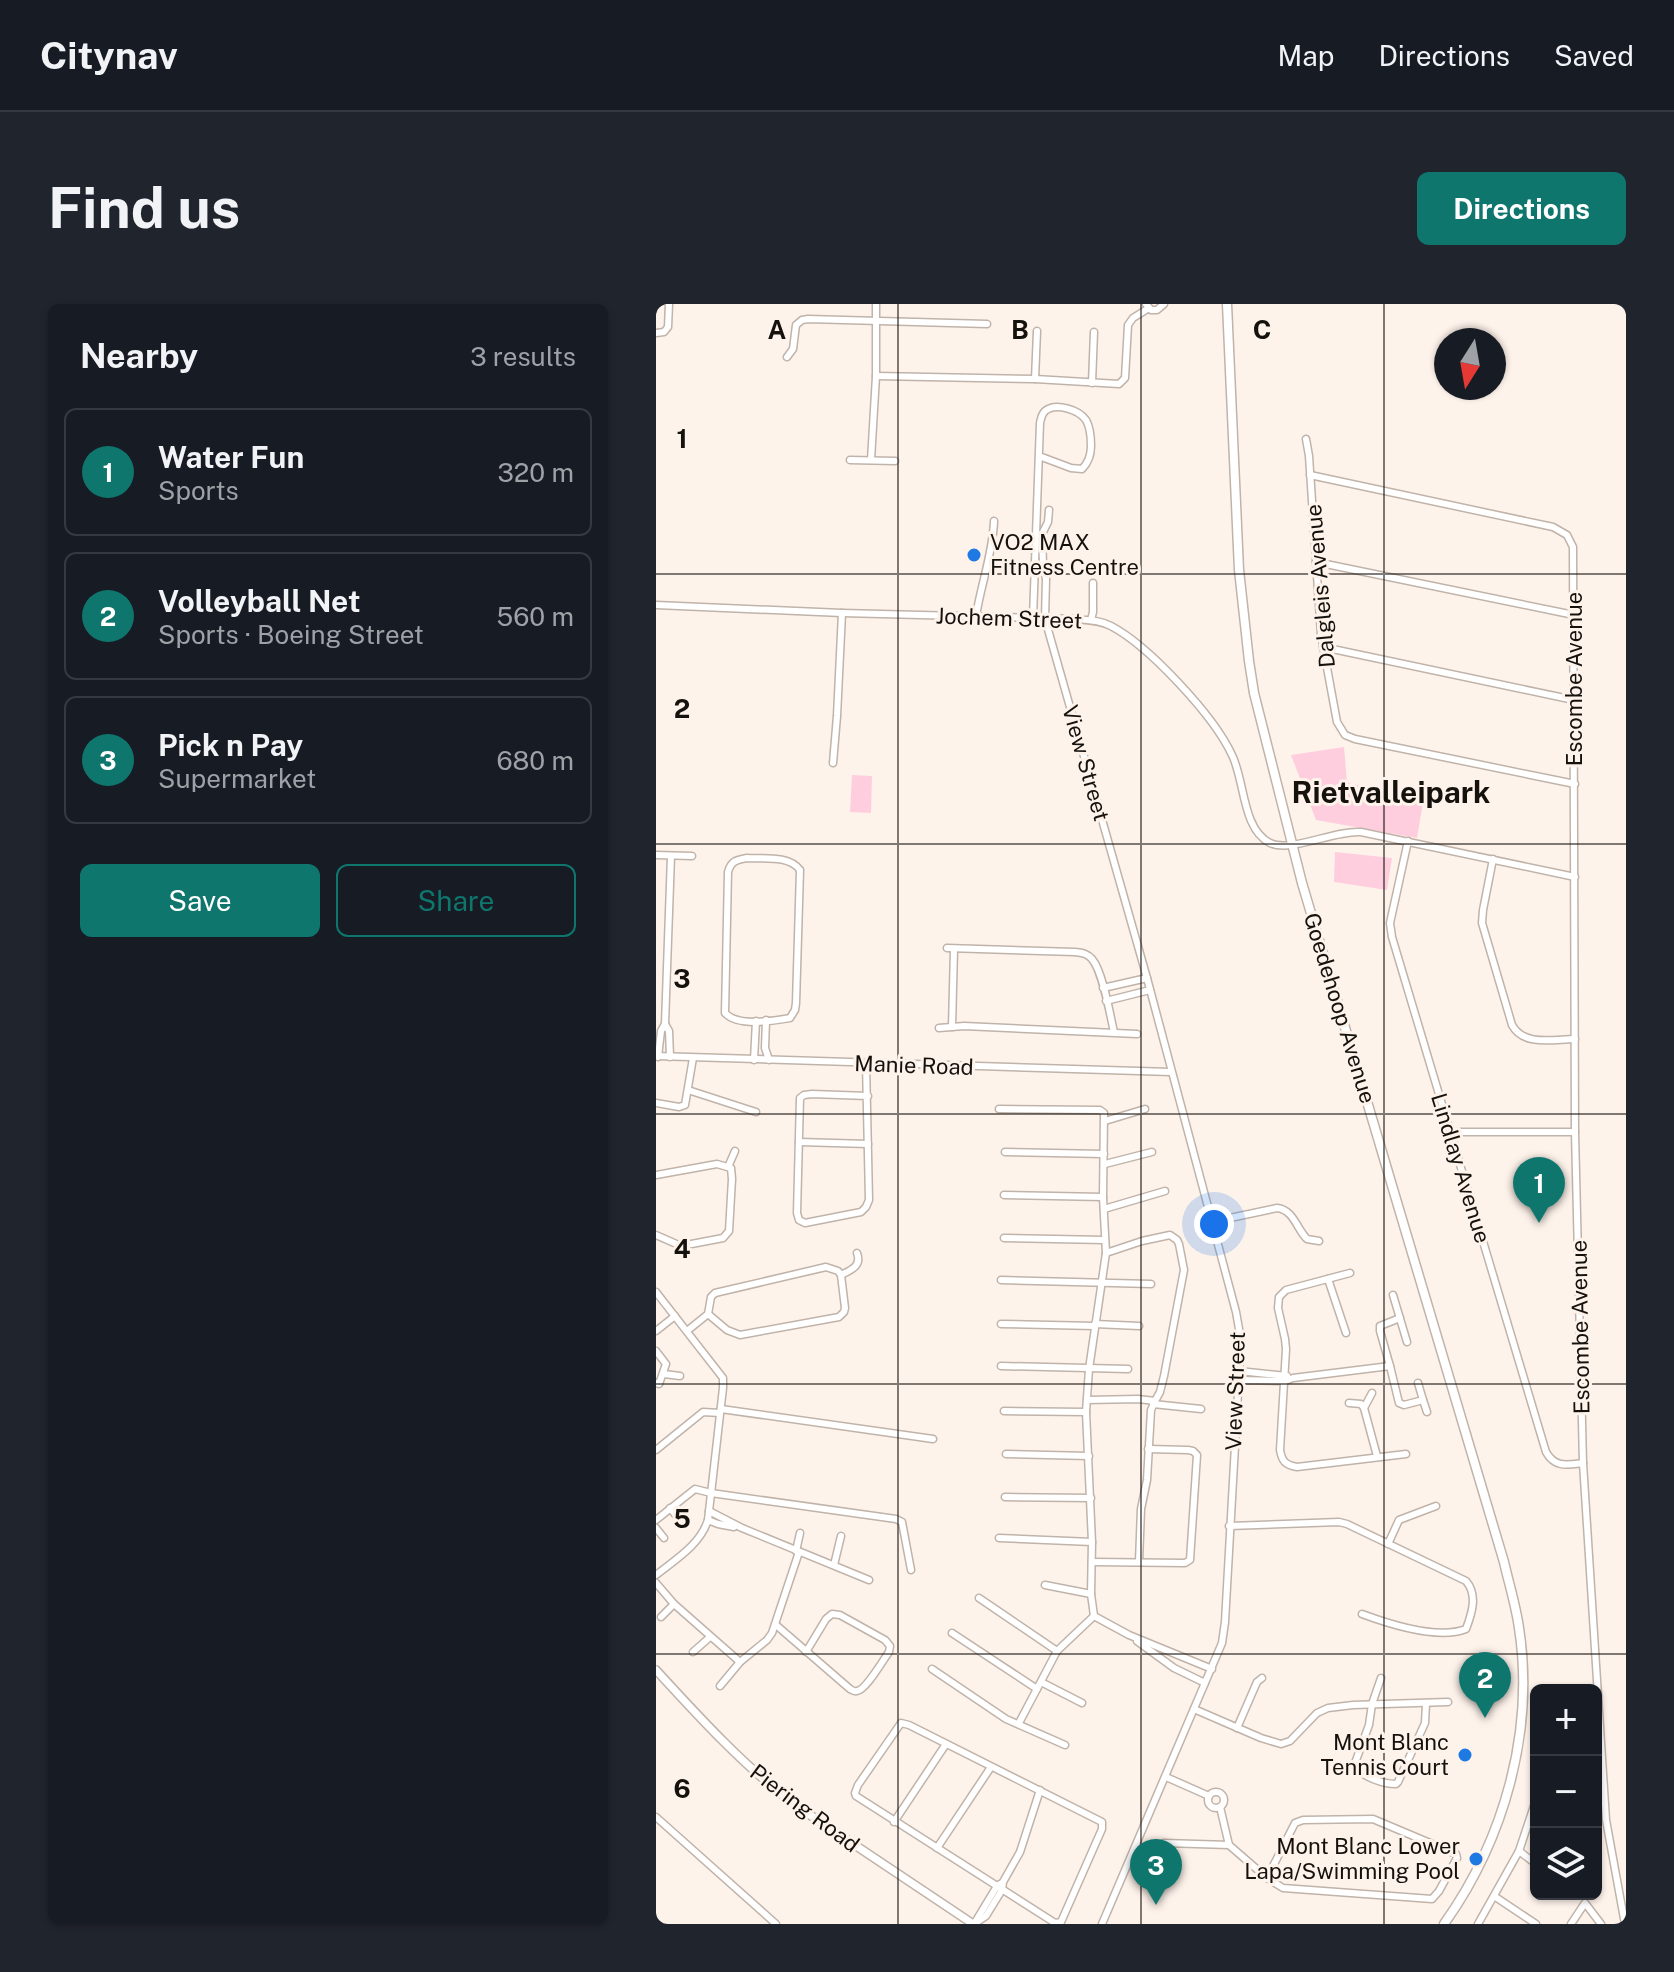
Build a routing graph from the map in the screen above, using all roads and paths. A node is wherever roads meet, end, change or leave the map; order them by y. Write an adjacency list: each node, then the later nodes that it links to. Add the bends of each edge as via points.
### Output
1 (669, 304): 10 (street, via 668,327)
2 (876, 304): 6 (street)
3 (1164, 304): 5 (street, via 1157,310)
4 (1227, 304): 37 (main road, Goedehoop Avenue, via 1242,604 1254,693)
5 (1147, 306): 14 (street, via 1128,325 1123,382)
6 (876, 321): 7 (street); 11 (street, via 802,320); 12 (street)
7 (987, 324)
8 (1037, 331): 13 (street)
9 (1094, 332): 14 (street)
10 (656, 333)
11 (787, 357)
12 (876, 376): 13 (street); 18 (street)
13 (1035, 379): 14 (street)
14 (1092, 383)
15 (1306, 439): 20 (street, Dalgleis Avenue)
16 (1039, 456): 16 (street, via 1044,412 1064,408 1087,422 1091,451 1082,469); 29 (street)
17 (850, 460): 18 (street)
18 (871, 460): 19 (street)
19 (895, 461)
20 (1310, 475): 23 (street, Dalgleis Avenue); 27 (street, Escombe Avenue, via 1562,531 1574,550)
21 (1049, 510): 30 (street, View Street, via 1042,534)
22 (994, 521): 28 (street)
23 (1316, 562): 27 (street); 32 (street, Dalgleis Avenue)
24 (1093, 583): 31 (street)
25 (656, 605): 26 (street, Jochem Street)
26 (842, 613): 28 (street, Jochem Street); 34 (street)
27 (1574, 615): 33 (street, Escombe Avenue)
28 (976, 616): 29 (street, Jochem Street)
29 (1033, 618): 30 (street, Jochem Street)
30 (1045, 619): 31 (street, Jochem Street); 43 (street, View Street)
31 (1091, 620): 37 (street, Jochem Street, via 1118,631 1184,688 1232,754 1255,830 1272,844)
32 (1323, 647): 33 (street); 35 (street, Dalgleis Avenue, via 1337,722 1345,735)
33 (1574, 700): 35 (street, Escombe Avenue)
34 (833, 763)
35 (1575, 784): 42 (street, Escombe Avenue)
36 (1408, 841): 37 (street, via 1348,832); 41 (street); 69 (street, Lindlay Avenue, via 1390,931)
37 (1291, 845): 222 (main road, Goedehoop Avenue, via 1519,1627 1522,1699 1515,1768 1489,1846)
38 (656, 855): 39 (street)
39 (671, 856): 40 (street); 49 (street)
40 (692, 856)
41 (1493, 859): 42 (street); 54 (street, via 1483,927 1512,1025 1527,1039)
42 (1575, 877): 54 (street, Escombe Avenue)
43 (1147, 978): 44 (street); 45 (street, View Street)
44 (1103, 988): 46 (street); 50 (street, via 1096,965 1083,953 951,948)
45 (1150, 990): 46 (street); 61 (street, View Street)
46 (1106, 1001): 52 (street)
47 (766, 1020): 48 (street); 48 (street, via 790,1018 795,1010 800,870 786,860 747,858 730,864 728,872 724,1008 731,1019); 59 (street)
48 (756, 1021): 58 (street)
49 (665, 1024): 55 (street); 56 (street)
50 (952, 1027): 51 (street); 52 (street)
51 (939, 1028)
52 (1114, 1032): 53 (street)
53 (1137, 1034)
54 (1575, 1039): 70 (street, Escombe Avenue)
55 (657, 1056): 56 (street, Manie Road)
56 (670, 1057): 57 (street, Manie Road)
57 (693, 1058): 58 (street, Manie Road); 62 (street)
58 (754, 1060): 59 (street, Manie Road)
59 (769, 1060): 60 (street, Manie Road)
60 (866, 1063): 61 (street, Manie Road); 63 (street)
61 (1171, 1072): 84 (street, View Street)
62 (688, 1090): 64 (street, via 683,1107); 67 (street)
63 (868, 1096): 71 (street, via 804,1095); 72 (street)
64 (656, 1103)
65 (999, 1109): 68 (street, via 1100,1110)
66 (1145, 1109): 68 (street)
67 (756, 1112)
68 (1105, 1121): 76 (street)
69 (1451, 1132): 70 (street); 140 (street, Lindlay Avenue, via 1546,1452 1562,1466)
70 (1575, 1132): 140 (street, Escombe Avenue)
71 (799, 1142): 72 (street); 72 (street, via 797,1213 805,1223 866,1207)
72 (868, 1144)
73 (735, 1151): 78 (street)
74 (1005, 1152): 76 (street)
75 (1152, 1152): 77 (street)
76 (1104, 1154): 77 (street)
77 (1105, 1164): 82 (street)
78 (728, 1167): 79 (street, via 717,1164); 85 (street, via 732,1179 725,1237 681,1246)
79 (656, 1175)
80 (1165, 1191): 83 (street)
81 (1004, 1195): 82 (street)
82 (1103, 1197): 83 (street)
83 (1104, 1209): 87 (street)
84 (1211, 1222): 88 (street, via 1283,1209 1307,1239); 114 (street, View Street, via 1241,1340)
85 (656, 1235)
86 (1004, 1238): 87 (street)
87 (1104, 1240): 90 (street)
88 (1319, 1241)
89 (857, 1253): 92 (street, via 857,1265)
90 (1106, 1253): 95 (street); 125 (street, via 1165,1235 1179,1244 1184,1270)
91 (1350, 1273): 93 (street)
92 (841, 1275): 99 (street, via 826,1267 720,1292 711,1297); 99 (street, via 845,1308 839,1317 740,1335)
93 (1328, 1279): 107 (street); 117 (street, via 1286,1290 1279,1297)
94 (1001, 1280): 95 (street)
95 (1102, 1281): 96 (street); 103 (street)
96 (1151, 1284)
97 (656, 1292): 100 (street)
98 (1393, 1295): 101 (street)
99 (708, 1314): 106 (street)
100 (675, 1316): 105 (street); 106 (street)
101 (1400, 1318): 108 (street); 111 (street, via 1380,1326)
102 (1001, 1324): 103 (street)
103 (1095, 1325): 104 (street); 112 (street)
104 (1139, 1326)
105 (656, 1331)
106 (687, 1331): 129 (street, via 723,1378)
107 (1346, 1333)
108 (1407, 1342)
109 (656, 1351): 115 (street, via 666,1364)
110 (1001, 1366): 112 (street)
111 (1390, 1366): 117 (street); 124 (street, via 1400,1404)
112 (1089, 1369): 113 (street); 123 (street)
113 (1128, 1369)
114 (1239, 1371): 117 (street); 118 (street, View Street)
115 (664, 1374): 116 (street); 119 (street)
116 (680, 1376)
117 (1288, 1378): 118 (street); 139 (street, via 1283,1461 1297,1467)
118 (1238, 1380): 150 (street, View Street)
119 (658, 1383): 122 (street)
120 (1418, 1383): 124 (street)
121 (1372, 1393): 127 (street)
122 (656, 1395)
123 (1087, 1400): 125 (street); 131 (street)
124 (1423, 1400): 132 (street)
125 (1154, 1402): 128 (street); 134 (street)
126 (1349, 1403): 127 (street)
127 (1364, 1408): 139 (street)
128 (1201, 1409)
129 (721, 1411): 133 (street); 135 (street, via 703,1412); 141 (street)
130 (1004, 1411): 131 (street)
131 (1086, 1412): 138 (street)
132 (1427, 1412)
133 (933, 1439)
134 (1148, 1449): 161 (street); 161 (street, via 1197,1455 1191,1556 1185,1563)
135 (656, 1450)
136 (1006, 1454): 138 (street)
137 (1406, 1454): 139 (street)
138 (1089, 1456): 143 (street)
139 (1377, 1456)
140 (1583, 1463): 206 (street, Escombe Avenue)
141 (711, 1493): 145 (street, via 694,1489); 146 (street); 163 (street, via 896,1519 902,1522)
142 (1005, 1497): 143 (street)
143 (1091, 1498): 157 (street)
144 (1436, 1506): 158 (street, via 1399,1520)
145 (670, 1508): 147 (street); 149 (street)
146 (709, 1511): 148 (street); 152 (street)
147 (656, 1520)
148 (708, 1520): 152 (street); 164 (street, via 697,1541)
149 (682, 1523)
150 (1229, 1526): 158 (street, via 1339,1522); 183 (street, View Street, via 1224,1633)
151 (656, 1528): 155 (street)
152 (742, 1528): 159 (street)
153 (800, 1533): 159 (street)
154 (841, 1536): 162 (street)
155 (664, 1538)
156 (999, 1538): 157 (street)
157 (1092, 1542): 160 (street)
158 (1388, 1544): 171 (street, via 1469,1583 1471,1616 1466,1629 1445,1634)
159 (798, 1551): 162 (street); 174 (street)
160 (1092, 1562): 161 (street); 168 (street)
161 (1139, 1562)
162 (834, 1565): 165 (street)
163 (911, 1570)
164 (656, 1575)
165 (869, 1580)
166 (656, 1583): 170 (street)
167 (1045, 1585): 168 (street)
168 (1091, 1594): 172 (street)
169 (979, 1598): 178 (street)
170 (674, 1604): 173 (street); 177 (street)
171 (1362, 1614)
172 (1094, 1616): 176 (street); 178 (street)
173 (661, 1617)
174 (776, 1625): 180 (street); 181 (street, via 770,1637)
175 (952, 1633): 189 (street)
176 (1129, 1635): 183 (street); 187 (street)
177 (710, 1637): 179 (street); 181 (street)
178 (1057, 1651): 189 (street)
179 (693, 1652)
180 (806, 1652): 180 (street, via 857,1691 890,1646 832,1614)
181 (740, 1662): 188 (street)
182 (932, 1669): 195 (street)
183 (1212, 1669): 187 (street, View Street)
184 (656, 1670): 220 (street, Piering Road, via 776,1791)
185 (1262, 1678): 196 (street)
186 (1381, 1678): 192 (street)
187 (1205, 1683): 194 (street, View Street)
188 (720, 1686)
189 (1039, 1686): 191 (street); 195 (street)
190 (1448, 1702): 193 (street)
191 (1082, 1703)
192 (1372, 1704): 193 (street); 193 (street, via 1355,1768 1392,1784 1398,1782 1425,1723); 196 (street, via 1322,1710 1286,1743)
193 (1426, 1704)
194 (1194, 1709): 196 (street); 200 (street, View Street)
195 (1019, 1723): 198 (street)
196 (1237, 1728)
197 (946, 1744): 199 (street); 208 (street); 208 (street, via 901,1723 881,1750 855,1793)
198 (1065, 1745)
199 (991, 1767): 201 (street); 211 (street)
200 (1166, 1777): 202 (street); 221 (street, View Street)
201 (1040, 1790): 215 (street, via 1020,1852); 215 (street, via 1099,1819 1102,1829 1061,1922)
202 (1209, 1796): 203 (street, via 1210,1806); 203 (street, via 1215,1791 1223,1795)
203 (1220, 1807): 210 (street)
204 (656, 1817): 219 (street)
205 (1530, 1818): 212 (street)
206 (1606, 1820): 207 (street); 227 (street, Escombe Avenue)
207 (1602, 1821)
208 (894, 1822): 211 (street)
209 (1164, 1843): 210 (street)
210 (1229, 1845): 214 (street)
211 (937, 1848): 215 (street)
212 (1519, 1851): 213 (street); 216 (street)
213 (1530, 1859)
214 (1267, 1878): 214 (street, via 1295,1823 1303,1820 1373,1819 1457,1858 1432,1899 1289,1889)
215 (1001, 1886): 220 (street, via 986,1916)
216 (1494, 1896): 223 (street); 224 (street)
217 (1586, 1900): 218 (street)
218 (1585, 1903): 225 (street); 226 (street)
219 (776, 1924)
220 (974, 1924)
221 (1102, 1924)
222 (1444, 1924)
223 (1478, 1924)
224 (1536, 1924)
225 (1571, 1924)
226 (1601, 1924)
227 (1625, 1924)

